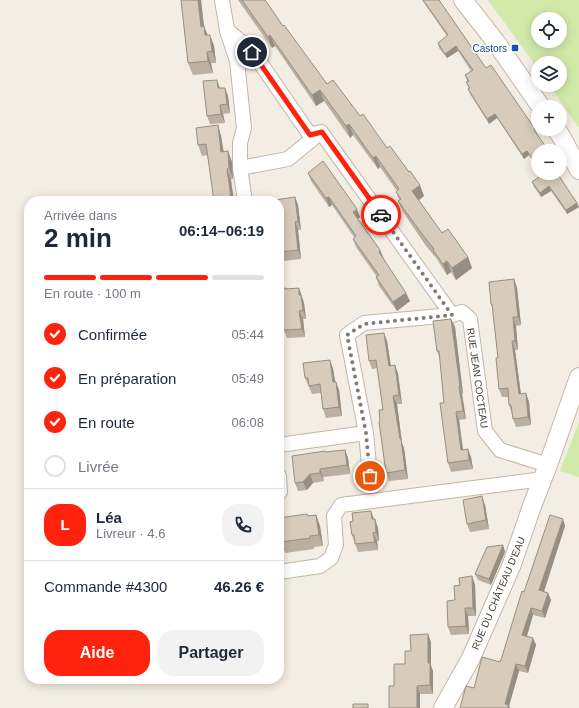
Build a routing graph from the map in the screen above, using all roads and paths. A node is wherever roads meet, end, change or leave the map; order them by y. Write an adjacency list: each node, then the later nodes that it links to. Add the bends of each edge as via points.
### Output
1 (222, 0): 3 (street)
2 (463, 0): 4 (street)
3 (227, 30): 5 (street, via 252,52 310,135); 7 (street, via 237,61 244,128 240,143)
4 (536, 100)
5 (322, 132): 7 (street, via 288,159); 10 (street)
6 (561, 136): 8 (street)
7 (240, 168): 9 (street)
8 (579, 170)
9 (244, 196)
10 (452, 315): 12 (street, RUE JEAN COCTEAU, via 364,324 347,335); 14 (street, RUE JEAN COCTEAU, via 462,312 470,319 485,431 500,450)
11 (579, 377): 14 (street, RUE DU CHÂTEAU D'EAU)
12 (366, 433): 13 (street); 15 (street, RUE JEAN COCTEAU)
13 (284, 444)
14 (545, 472): 16 (street, via 341,505 334,516 336,545 330,558 320,566); 17 (street, RUE DU CHÂTEAU D'EAU, via 512,564 471,658)
15 (370, 476)
16 (284, 571)
17 (442, 708)

